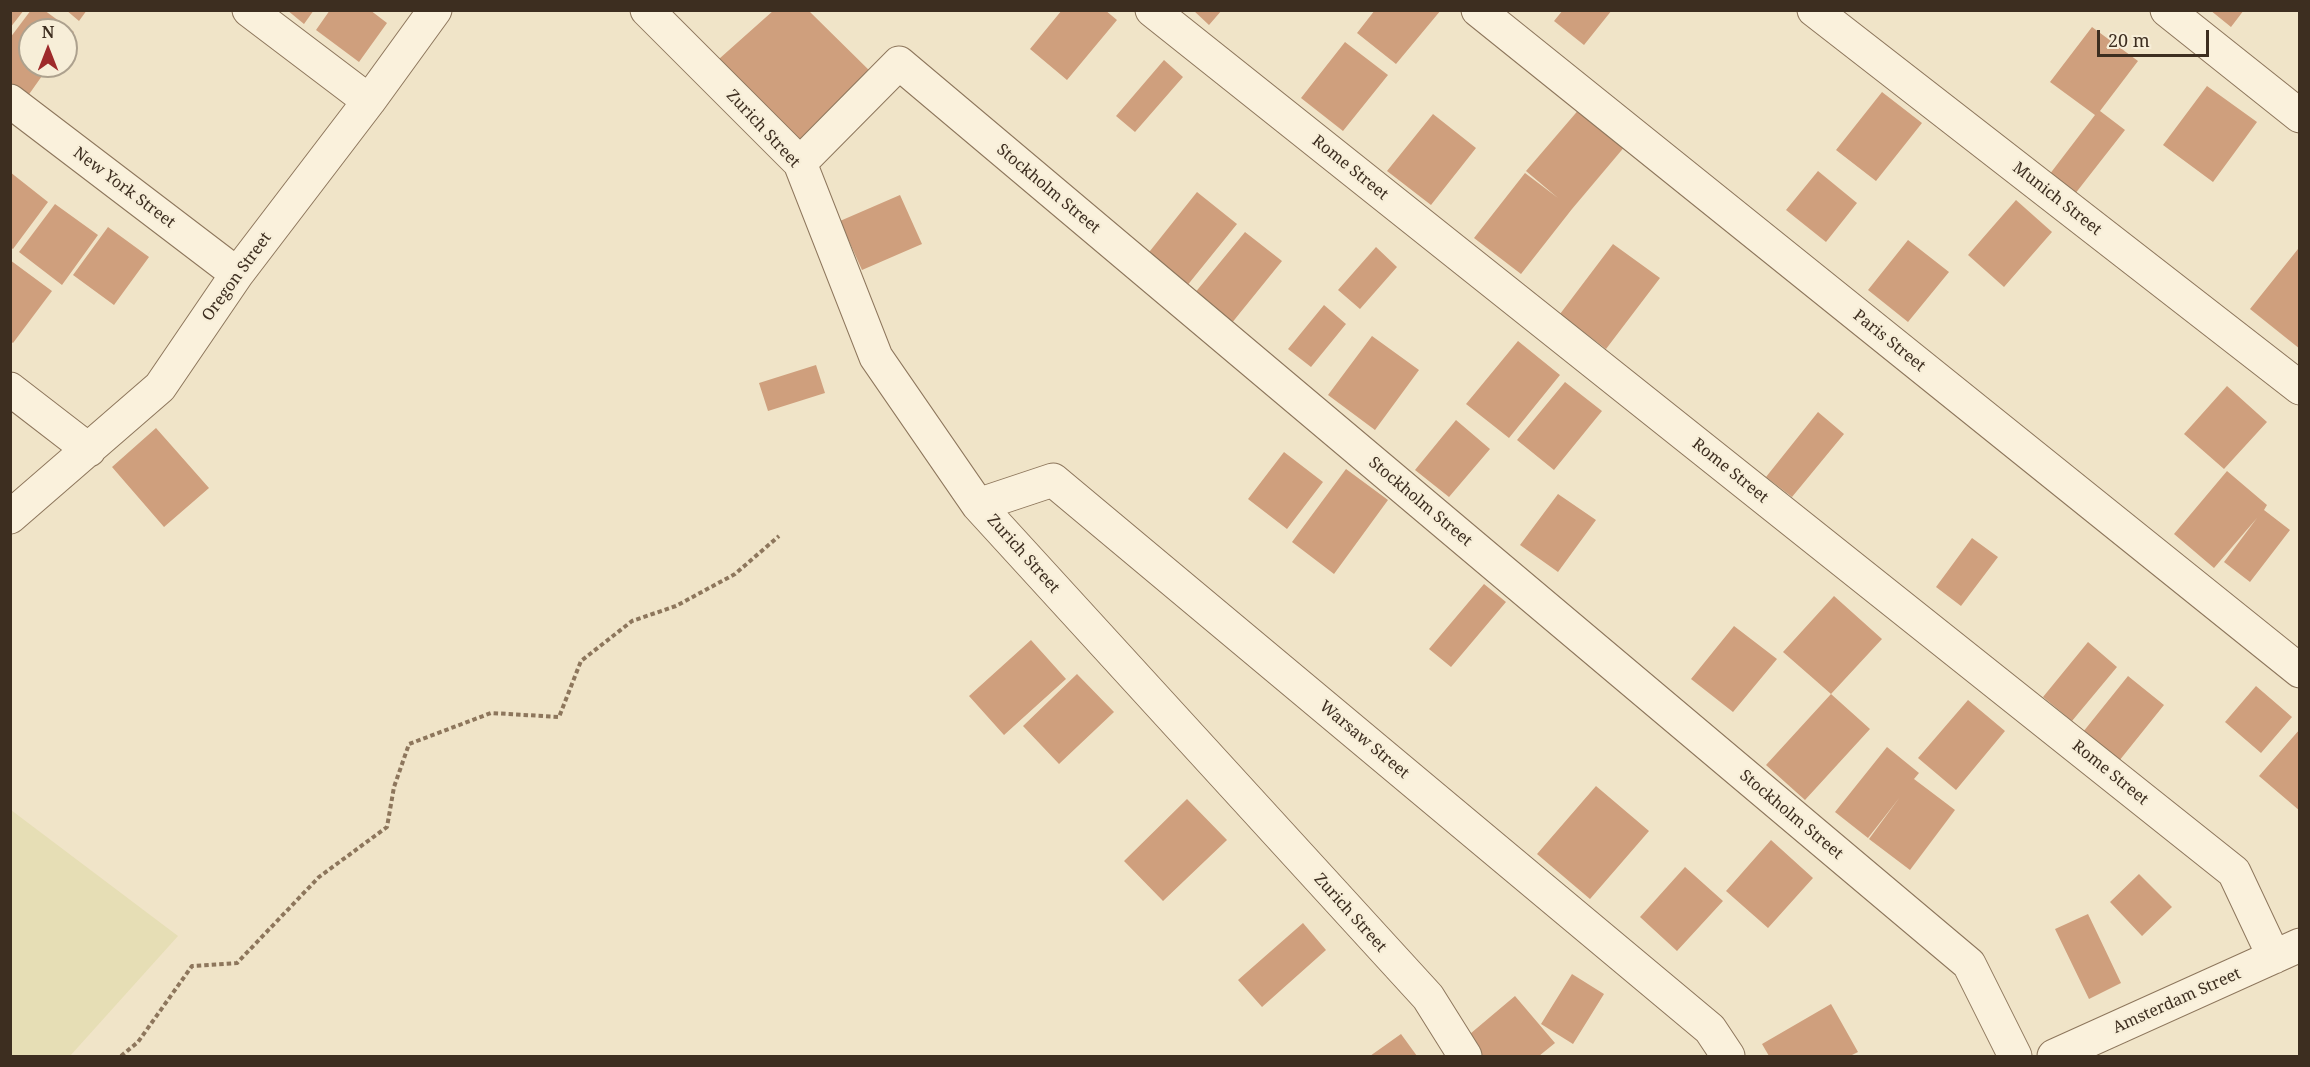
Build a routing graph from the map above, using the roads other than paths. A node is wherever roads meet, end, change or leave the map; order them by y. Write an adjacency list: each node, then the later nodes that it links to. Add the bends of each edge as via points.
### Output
1 (249, 10): 9 (street)
2 (435, 10): 9 (street, Oregon Street)
3 (647, 10): 11 (street, Zurich Street)
4 (1152, 10): 19 (street, Rome Street, via 2235,872)
5 (1478, 10): 18 (street, Paris Street)
6 (1814, 10): 14 (street, Munich Street)
7 (2167, 10): 10 (street)
8 (10, 101): 12 (street, New York Street)
9 (369, 101): 12 (street, Oregon Street)
10 (2300, 116)
11 (800, 163): 16 (street, Zurich Street, via 876,357); 22 (street, Stockholm Street, via 898,63 1969,964)
12 (237, 274): 15 (street, Oregon Street, via 160,387)
13 (10, 388): 15 (street)
14 (2300, 388)
15 (89, 450): 17 (street, Oregon Street)
16 (978, 506): 20 (street, Zurich Street, via 1428,997); 21 (street, Warsaw Street, via 1053,480 1710,1029)
17 (10, 517)
18 (2300, 671)
19 (2287, 951): 23 (street, Amsterdam Street)
20 (1465, 1056)
21 (1728, 1056)
22 (2015, 1056)
23 (2054, 1056)

